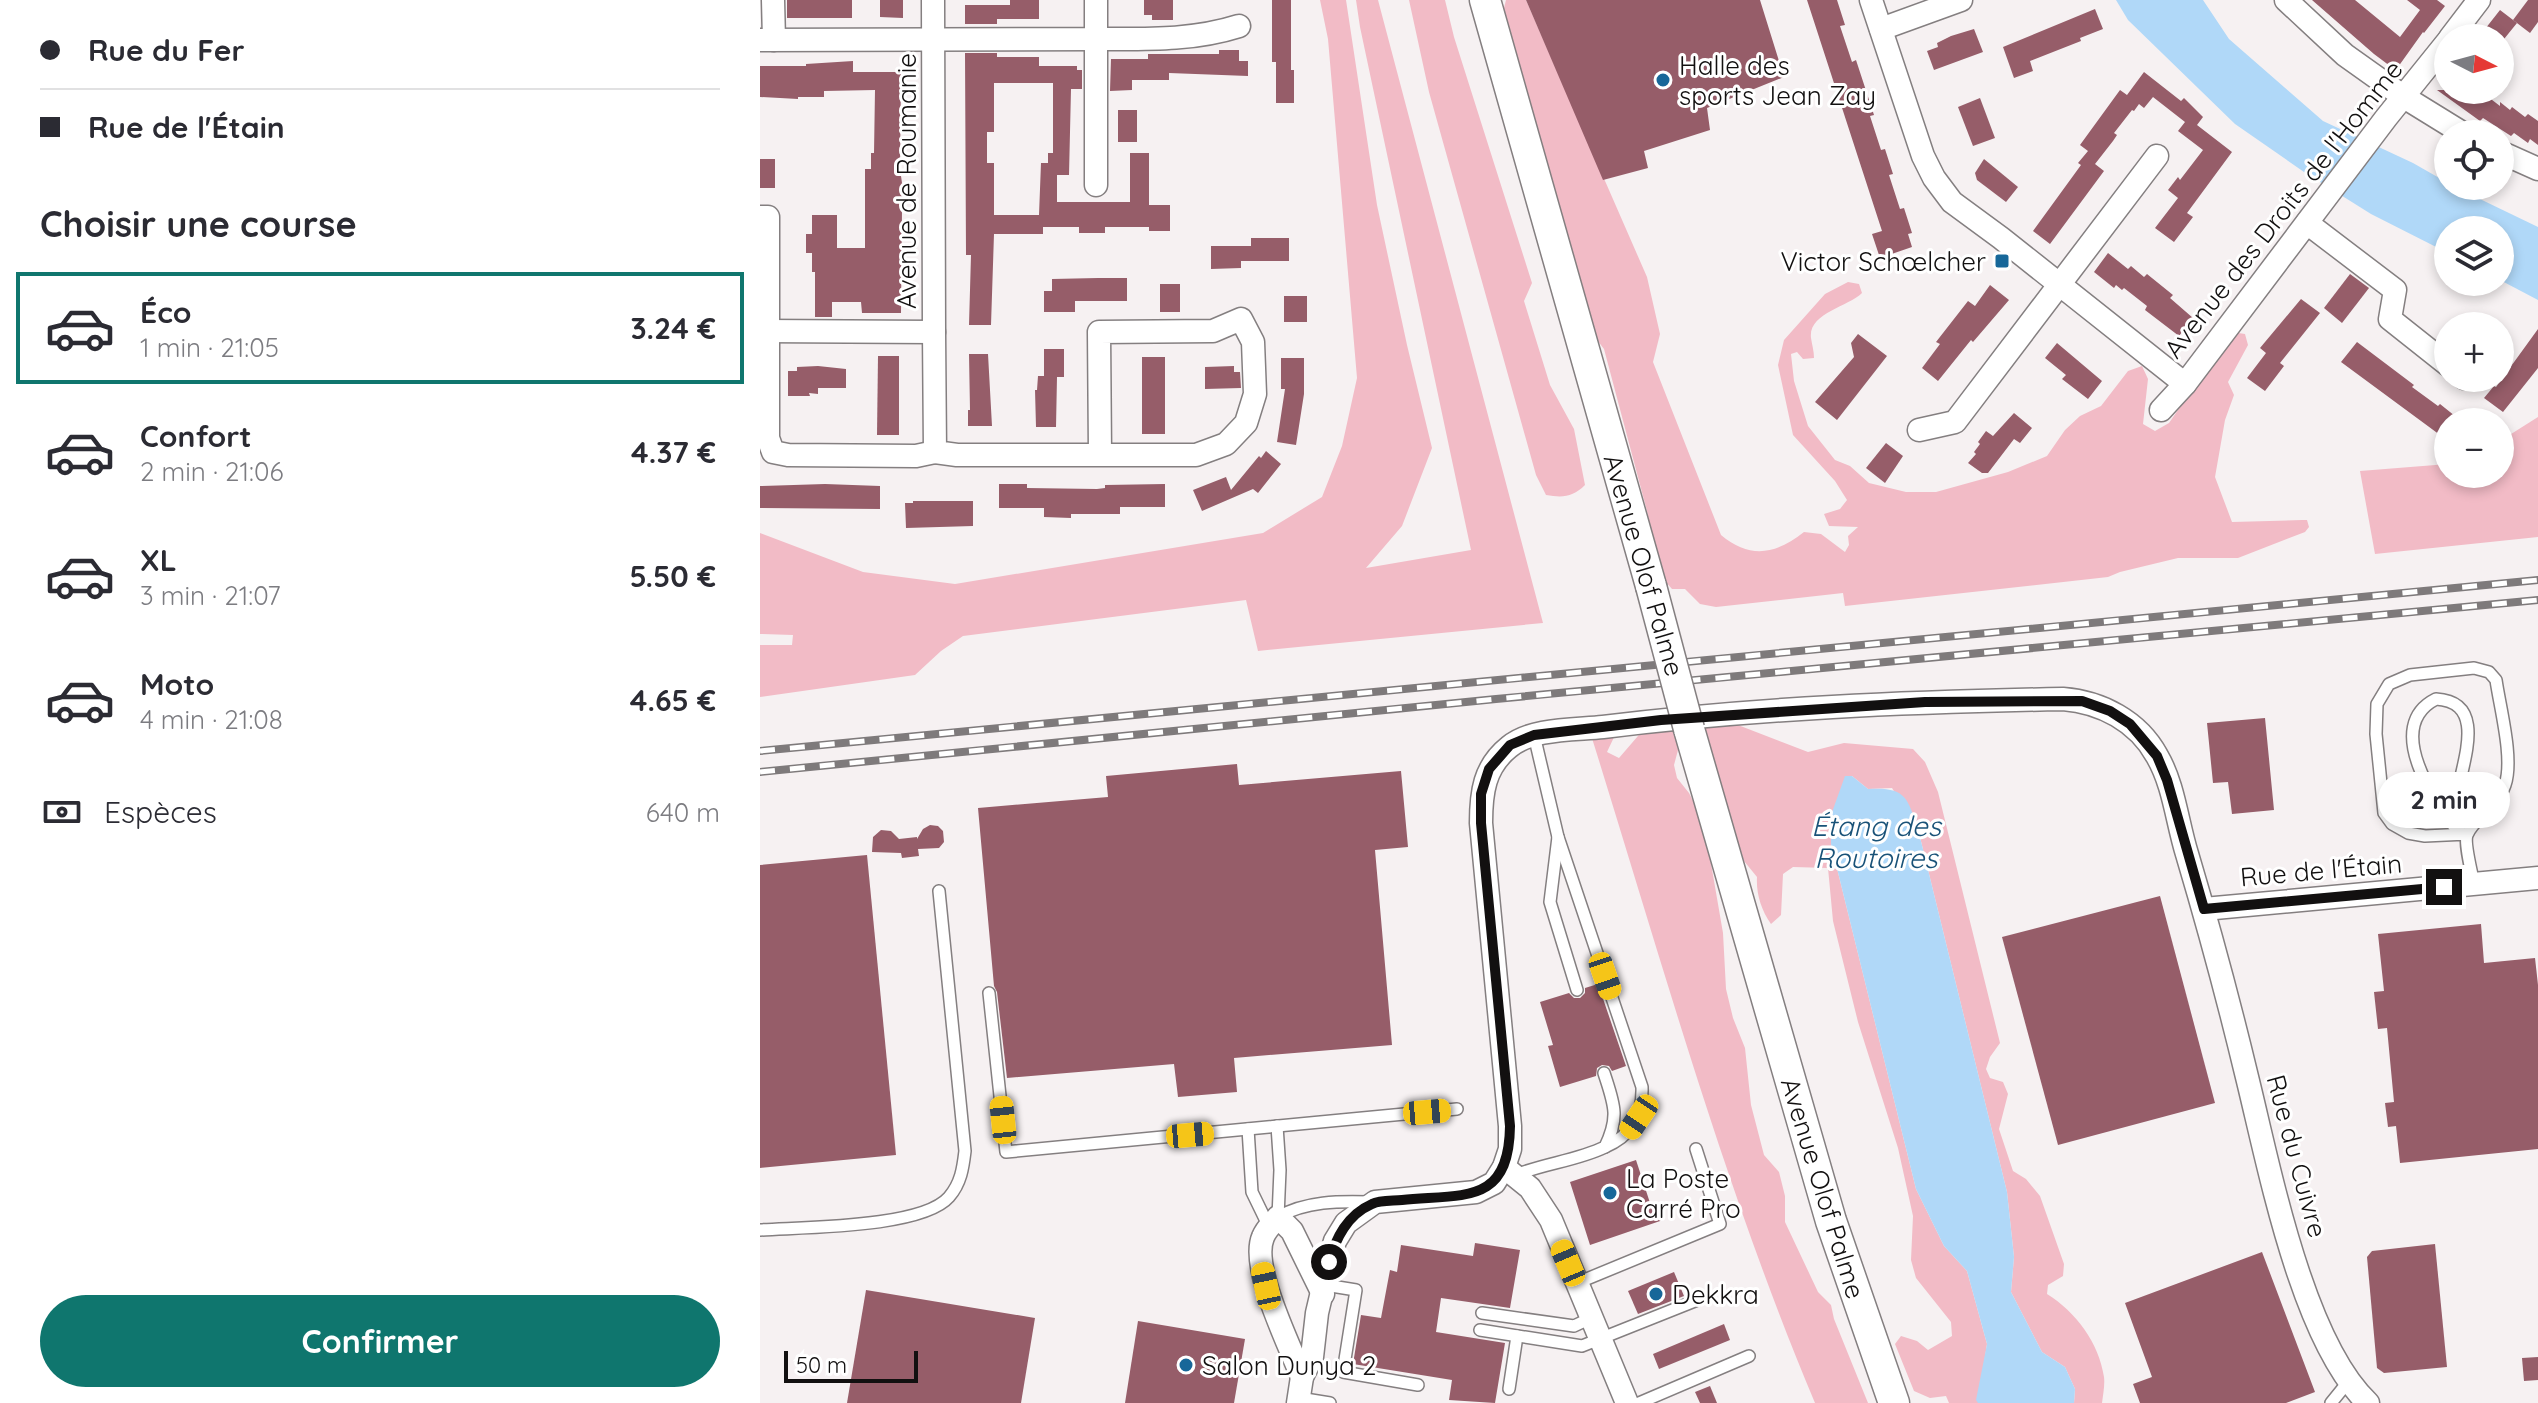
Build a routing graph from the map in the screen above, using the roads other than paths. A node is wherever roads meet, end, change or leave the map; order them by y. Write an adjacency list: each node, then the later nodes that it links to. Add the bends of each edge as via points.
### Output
1 (773, 0): 13 (street)
2 (933, 0): 14 (street, Avenue de Roumanie)
3 (1096, 0): 12 (street)
4 (1485, 0): 68 (main road, Avenue Olof Palme, bridge, via 1831,1221)
5 (1871, 0): 11 (street)
6 (1961, 0): 11 (street)
7 (2286, 0): 16 (street, via 2345,55)
8 (2479, 0): 9 (street, Avenue des Droits de l'Homme)
9 (2461, 24)
10 (1239, 26): 12 (street, via 1212,35)
11 (1881, 29): 24 (street, via 1934,178 1952,202)
12 (1096, 39): 14 (street); 21 (street)
13 (767, 40): 14 (street)
14 (933, 41): 26 (street, Avenue de Roumanie)
15 (2434, 59): 16 (street, Avenue des Droits de l'Homme)
16 (2404, 97): 17 (street); 23 (street, Avenue des Droits de l'Homme)
17 (2441, 120)
18 (2157, 156): 24 (street)
19 (2514, 158): 20 (street)
20 (2538, 169)
21 (1096, 185)
22 (760, 217): 25 (street, via 768,217)
23 (2307, 223): 27 (street, via 2395,290 2390,319); 28 (street, Avenue des Droits de l'Homme)
24 (2059, 284): 28 (street); 30 (street, via 1955,422)
25 (764, 331): 26 (street, Avenue de Roumanie); 31 (street, via 773,452)
26 (934, 332): 31 (street)
27 (2434, 354)
28 (2185, 384): 29 (street, Avenue des Droits de l'Homme)
29 (2161, 410)
30 (1919, 430)
31 (935, 452): 32 (street)
32 (1100, 454): 32 (street, via 1099,332 1213,331 1241,319 1253,342 1255,394 1246,423 1226,444 1196,455)
33 (1534, 735): 35 (lane); 39 (street, Rue du Cuivre, via 1661,720 1925,702 2082,701 2130,724 2157,756); 48 (street, via 1510,745 1489,769 1481,794)
34 (2464, 834): 34 (lane, via 2457,812 2469,745 2464,716 2457,704 2436,699 2413,721 2413,740 2420,772 2437,806); 34 (lane, via 2496,803 2505,785 2508,767 2496,680 2474,668 2410,675 2389,684 2377,704 2384,813 2408,833); 37 (lane)
35 (1558, 837): 40 (lane, via 1550,902); 46 (lane, via 1642,1087 1639,1117 1622,1140)
36 (2538, 878): 37 (street, Rue de l'Étain)
37 (2474, 884): 39 (street, Rue de l'Étain)
38 (939, 891): 51 (lane, via 963,1174 948,1198 931,1211 901,1219)
39 (2204, 909): 61 (street, Rue du Cuivre, via 2280,1211 2307,1294)
40 (1577, 990)
41 (989, 993): 45 (lane, via 1006,1152)
42 (1604, 1073): 46 (lane, via 1616,1111)
43 (1457, 1109): 44 (lane)
44 (1277, 1126): 45 (lane); 50 (lane, via 1280,1170)
45 (1248, 1129): 50 (lane, via 1252,1192)
46 (1605, 1147): 48 (lane, via 1583,1157)
47 (1696, 1149): 52 (lane, via 1720,1224)
48 (1510, 1171): 49 (street, via 1476,1192); 52 (street, via 1530,1188 1551,1220)
49 (1375, 1202): 50 (lane, via 1309,1205 1291,1209); 53 (street, via 1346,1223 1335,1241)
50 (1274, 1222): 53 (street, via 1292,1231); 64 (street, via 1260,1250)
51 (760, 1230)
52 (1577, 1283): 56 (street)
53 (1324, 1290): 62 (lane, via 1356,1290 1343,1372); 64 (street)
54 (1700, 1299): 59 (lane)
55 (1482, 1313): 56 (lane, via 1574,1326)
56 (1591, 1318): 59 (street)
57 (1480, 1330): 58 (lane)
58 (1517, 1336): 59 (lane, via 1582,1346); 63 (lane)
59 (1600, 1339): 66 (street)
60 (1749, 1356): 67 (lane)
61 (2348, 1382): 69 (lane); 70 (street, Rue du Cuivre)
62 (1418, 1385)
63 (1509, 1389)
64 (1300, 1392): 65 (lane)
65 (1330, 1403)
66 (1627, 1403)
67 (1639, 1403)
68 (1894, 1403)
69 (2331, 1403)
70 (2368, 1403)

